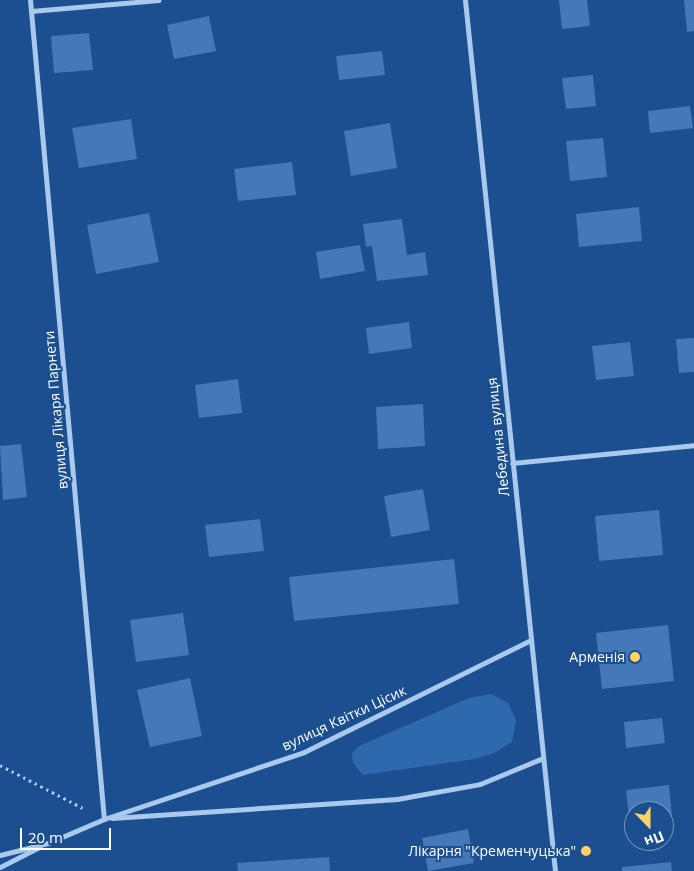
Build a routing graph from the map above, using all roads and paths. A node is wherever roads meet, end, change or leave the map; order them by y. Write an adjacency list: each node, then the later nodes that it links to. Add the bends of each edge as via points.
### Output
1 (30, 0): 4 (street, вулиця Лікаря Парнети)
2 (158, 0): 4 (street)
3 (465, 0): 6 (street, Лебедина вулиця)
4 (31, 11): 10 (street, вулиця Лікаря Парнети)
5 (694, 444): 6 (street)
6 (512, 463): 7 (street, Лебедина вулиця)
7 (531, 640): 8 (street, Лебедина вулиця); 10 (street, вулиця Квітки Цісик, via 304,752)
8 (543, 758): 10 (street, вулиця Квітки Цісик, via 480,784 397,799); 14 (street, Лебедина вулиця)
9 (0, 765): 10 (path)
10 (104, 819): 11 (street, вулиця Квітки Цісик)
11 (48, 843): 12 (street, вулиця Квітки Цісик); 13 (street)
12 (0, 855)
13 (0, 867)
14 (555, 871)

